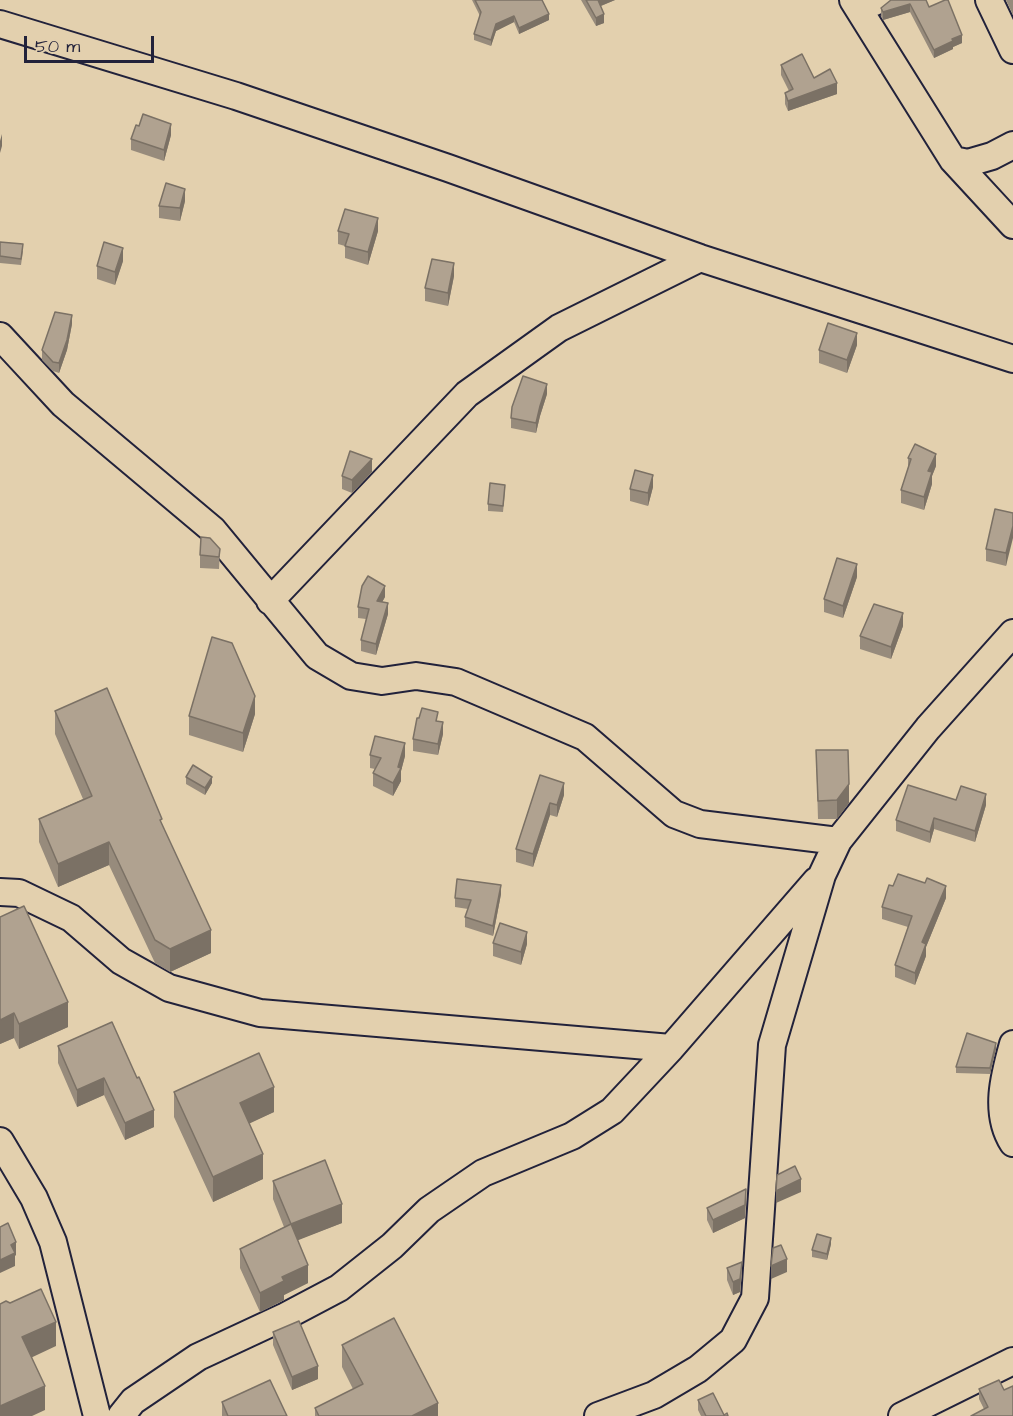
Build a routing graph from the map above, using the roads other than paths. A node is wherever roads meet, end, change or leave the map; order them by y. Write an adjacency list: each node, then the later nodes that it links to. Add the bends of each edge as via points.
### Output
1 (989, 0): 4 (street)
2 (864, 3): 6 (street)
3 (0, 24): 8 (street, via 236,96)
4 (1013, 50)
5 (1013, 145): 6 (street, via 968,163)
6 (953, 160): 7 (street)
7 (1013, 225)
8 (700, 258): 10 (street); 11 (street, via 559,328 467,394)
9 (0, 336): 11 (street, via 63,404 213,530)
10 (1013, 359)
11 (270, 601): 13 (street, via 317,656 351,676 382,681 416,676 456,682 478,691 585,737 674,814 700,824)
12 (1013, 633): 13 (street, via 928,728)
13 (838, 841): 14 (street)
14 (822, 874): 17 (street); 21 (street, via 772,1045 755,1298 733,1340 698,1369 654,1395)
15 (0, 892): 17 (street, via 20,893 71,918 122,961 169,988 260,1013)
16 (1013, 1044): 19 (street, via 1000,1098 1006,1132)
17 (671, 1048): 23 (street, via 612,1111 572,1136 483,1173 429,1210 339,1288 198,1357 133,1401)
18 (0, 1141): 22 (street, via 34,1198 53,1242)
19 (1013, 1143)
20 (1013, 1362): 25 (street)
21 (642, 1408): 24 (street)
22 (97, 1416)
23 (121, 1416)
24 (598, 1416)
25 (902, 1416)

